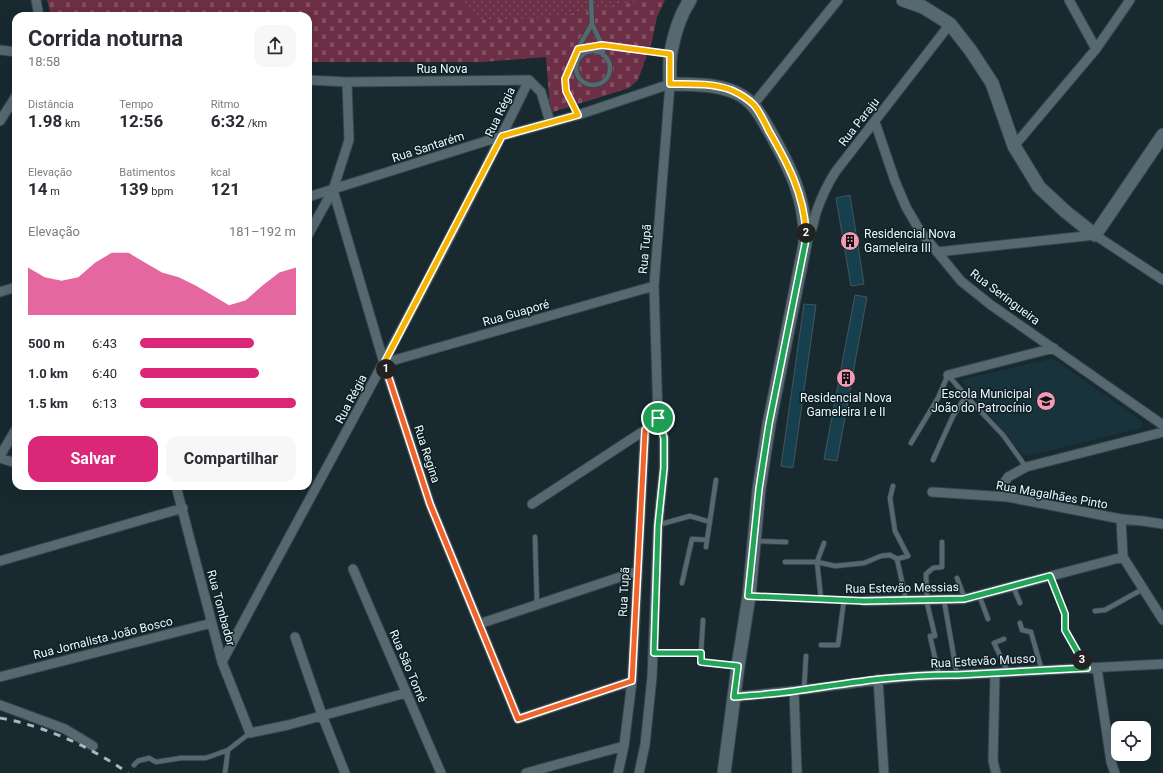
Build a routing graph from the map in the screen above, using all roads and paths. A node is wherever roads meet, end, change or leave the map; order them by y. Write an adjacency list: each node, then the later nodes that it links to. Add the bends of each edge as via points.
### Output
1 (36, 0): 8 (street)
2 (591, 0): 9 (lane)
3 (690, 0): 16 (street, via 676,30)
4 (838, 0): 24 (street)
5 (903, 0): 10 (street)
6 (1069, 0): 13 (street)
7 (1130, 0): 13 (street)
8 (38, 12)
9 (592, 24): 11 (lane); 12 (lane)
10 (950, 24): 28 (street, Rua Paraju); 31 (street, via 992,83)
11 (602, 45): 12 (lane); 16 (lane); 17 (lane)
12 (578, 49): 18 (lane); 25 (lane, via 565,79 566,91)
13 (1096, 49): 31 (street)
14 (0, 50): 15 (street)
15 (12, 52)
16 (670, 54): 22 (street)
17 (603, 55): 18 (lane, via 593,51); 18 (lane, via 610,64 608,76 595,86 584,83 576,75 575,69)
18 (579, 58)
19 (312, 80): 21 (street, Rua Nova)
20 (529, 80): 21 (street, Rua Nova); 27 (street, via 542,92); 29 (street, Rua Régia)
21 (347, 82): 32 (street, via 349,140)
22 (670, 84): 24 (street, via 710,85 730,90); 25 (street, Rua Santarém); 39 (street, Rua Tupã)
23 (12, 102): 26 (street)
24 (753, 105): 36 (street, via 787,162 796,184 804,212)
25 (578, 115): 27 (street, Rua Santarém)
26 (0, 121)
27 (550, 122): 29 (street, Rua Santarém)
28 (875, 122): 36 (street, Rua Paraju, via 827,185 810,237); 37 (street, Rua Seringueira, via 906,207 920,231)
29 (502, 136): 32 (street, Rua Santarém); 43 (street, Rua Régia)
30 (1163, 136): 35 (street)
31 (1014, 146): 35 (street, via 1039,187)
32 (333, 190): 33 (street, Rua Santarém); 34 (street); 43 (street, Rua Regina)
33 (312, 196)
34 (312, 228)
35 (1095, 235): 37 (street); 38 (street)
36 (805, 244): 69 (street, via 769,424)
37 (938, 252): 42 (street, Rua Seringueira, via 961,281)
38 (1163, 280)
39 (654, 286): 43 (street, Rua Guaporé); 46 (street, Rua Tupã)
40 (12, 288): 41 (street)
41 (0, 292)
42 (1054, 348): 44 (street); 47 (street, Rua Seringueira)
43 (384, 363): 103 (street, Rua Regina, via 430,504); 110 (street, Rua Régia)
44 (948, 375): 45 (lane); 51 (lane, via 938,398)
45 (966, 396): 53 (lane, via 953,416); 55 (lane, via 1003,435)
46 (658, 418): 48 (street); 66 (street, Rua Tupã, via 664,438 664,468)
47 (1163, 425)
48 (645, 430): 61 (street); 80 (street, Rua Tupã)
49 (1163, 432): 55 (street)
50 (12, 436): 52 (street)
51 (911, 443)
52 (0, 457): 54 (street)
53 (933, 460)
54 (12, 462)
55 (1026, 467): 60 (street, via 1008,477 1004,483)
56 (716, 480): 64 (lane)
57 (893, 486): 75 (lane, via 890,498 895,531 908,556)
58 (177, 490): 62 (street, Rua Tombador)
59 (932, 492): 60 (street, Rua Magalhães Pinto)
60 (1008, 497): 63 (street, Rua Magalhães Pinto)
61 (532, 504)
62 (183, 508): 76 (street); 101 (street, Rua Tombador)
63 (1121, 519): 65 (street, Rua Magalhães Pinto); 74 (street)
64 (710, 522): 66 (lane, via 690,516); 68 (lane)
65 (1163, 524)
66 (658, 526): 107 (street, Rua Tupã)
67 (535, 537): 96 (lane)
68 (707, 540): 73 (lane); 83 (lane, via 692,539)
69 (754, 541): 70 (lane); 86 (street)
70 (786, 542)
71 (942, 542): 92 (lane, via 942,567 932,568 926,574)
72 (824, 543): 78 (lane)
73 (706, 547)
74 (1123, 557): 81 (street, Rua Estevão Messias); 85 (street)
75 (897, 559): 78 (lane, via 890,555 881,556 864,563 835,566); 91 (lane)
76 (0, 561)
77 (785, 562): 78 (lane)
78 (817, 562): 89 (lane)
79 (353, 569): 125 (street, Rua São Tomé)
80 (638, 571): 96 (street); 122 (street, Rua Tupã)
81 (1050, 576): 84 (street, Rua Estevão Messias); 113 (lane, via 1065,614 1065,630)
82 (957, 578): 88 (lane)
83 (682, 583)
84 (1013, 586): 87 (street, Rua Estevão Messias); 95 (lane)
85 (1143, 589): 97 (lane, via 1105,610); 100 (street)
86 (748, 596): 89 (lane, Rua Estevão Messias); 112 (street)
87 (979, 596): 88 (street, Rua Estevão Messias); 98 (lane)
88 (965, 599): 93 (street, Rua Estevão Messias)
89 (821, 600): 90 (lane, Rua Estevão Messias)
90 (844, 600): 94 (lane, Rua Estevão Messias); 106 (lane, via 838,645)
91 (906, 600): 92 (street, Rua Estevão Messias); 94 (street, Rua Estevão Messias)
92 (927, 600): 93 (street, Rua Estevão Messias); 118 (lane, via 936,636 930,636)
93 (944, 600): 119 (lane)
94 (864, 601)
95 (1020, 603)
96 (537, 605): 103 (street)
97 (1095, 611)
98 (988, 618)
99 (703, 620): 108 (lane)
100 (1163, 620)
101 (212, 623): 110 (street, Rua Tombador); 120 (street, Rua Jornalista João Bosco)
102 (1020, 623): 115 (lane, via 1022,630 1031,632)
103 (479, 624): 122 (street, Rua Regina, via 518,719)
104 (295, 637): 128 (street)
105 (1004, 639): 116 (lane, via 994,643)
106 (821, 645)
107 (654, 653): 108 (lane); 139 (street, Rua Tupã, via 645,745)
108 (701, 653): 112 (lane, via 701,662)
109 (806, 656): 123 (lane)
110 (222, 662): 129 (street, Rua Tombador)
111 (1163, 664): 114 (street, Rua Estevão Musso)
112 (738, 666): 126 (street)
113 (1087, 668): 114 (street, Rua Estevão Musso); 115 (street, Rua Estevão Musso)
114 (1098, 668): 144 (street, via 1111,762)
115 (1042, 671): 116 (street, Rua Estevão Musso)
116 (1008, 672): 117 (street, Rua Estevão Musso)
117 (995, 673): 119 (street, Rua Estevão Musso); 143 (street, via 993,761)
118 (940, 675): 119 (street, Rua Estevão Musso); 121 (street, Rua Estevão Musso)
119 (957, 675)
120 (0, 677)
121 (878, 679): 123 (street, Rua Estevão Musso); 142 (street)
122 (632, 681): 131 (street, Rua Tupã)
123 (804, 689): 124 (street, Rua Estevão Musso)
124 (794, 691): 126 (street, Rua Estevão Musso); 141 (street)
125 (406, 692): 128 (street); 136 (street, Rua São Tomé)
126 (734, 697): 140 (street)
127 (0, 705): 130 (street, via 65,729)
128 (322, 715): 129 (street); 135 (street)
129 (250, 733): 132 (lane)
130 (93, 746)
131 (624, 746): 137 (street); 138 (street, Rua Tupã)
132 (228, 750): 133 (lane, via 206,758 156,762 149,758); 134 (lane)
133 (134, 765)
134 (225, 773)
135 (345, 773)
136 (441, 773)
137 (526, 773)
138 (618, 773)
139 (639, 773)
140 (724, 773)
141 (797, 773)
142 (884, 773)
143 (996, 773)
144 (1115, 773)

